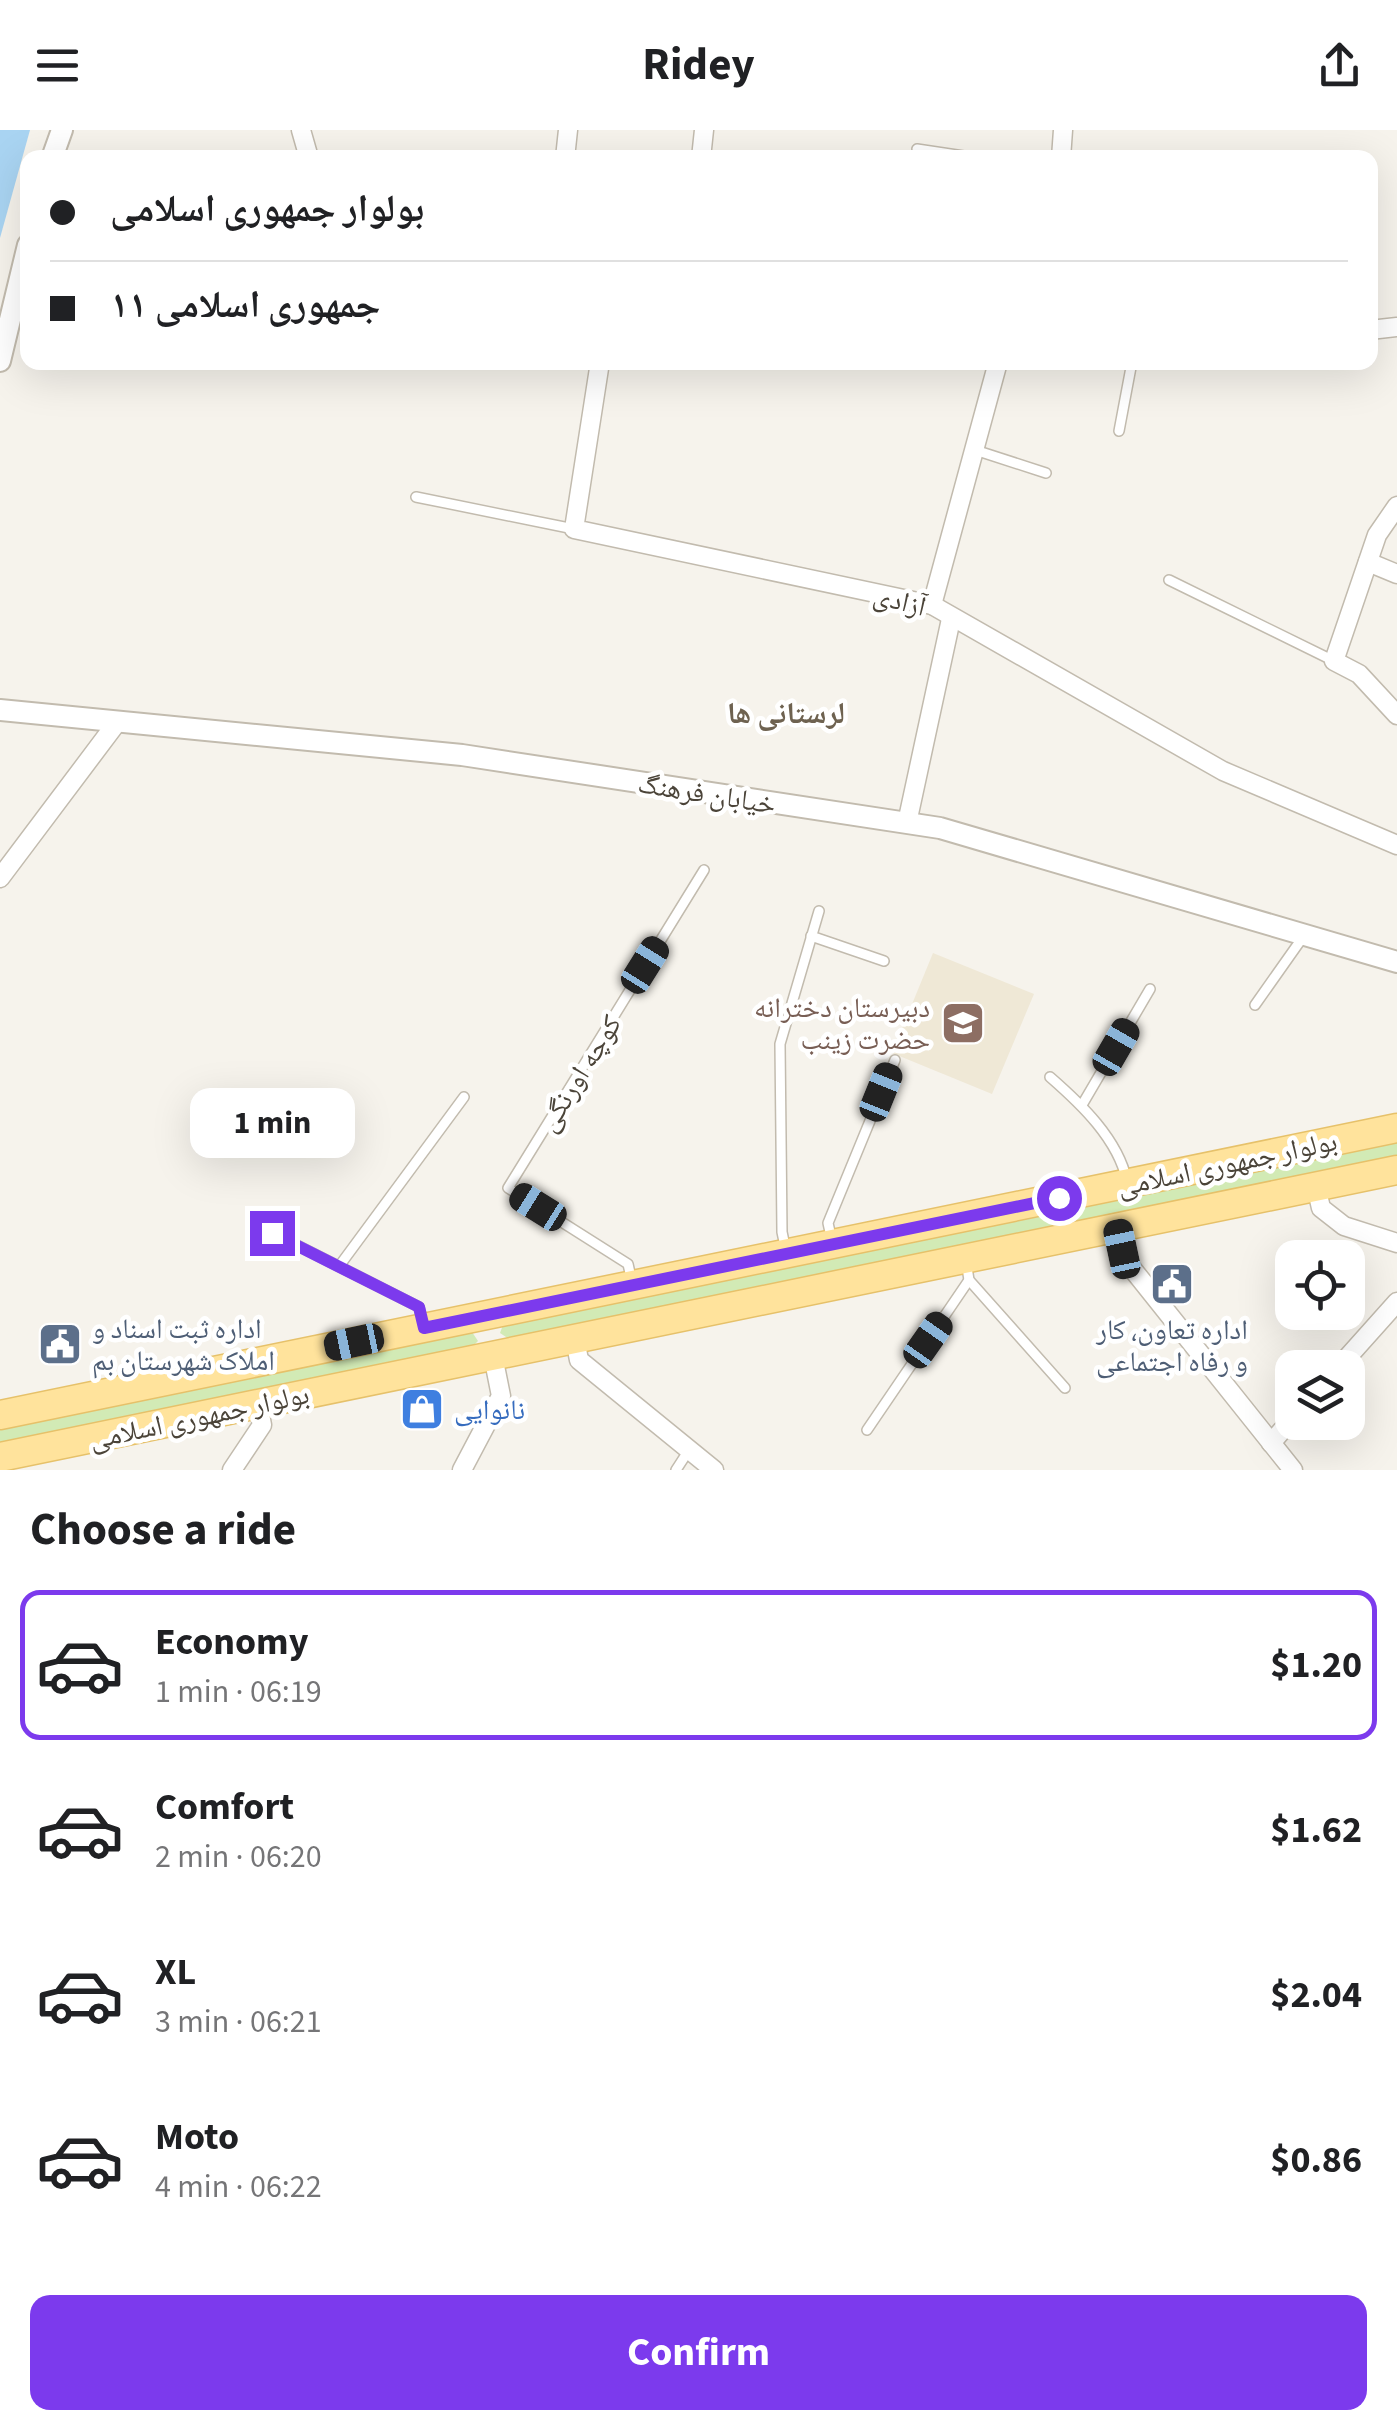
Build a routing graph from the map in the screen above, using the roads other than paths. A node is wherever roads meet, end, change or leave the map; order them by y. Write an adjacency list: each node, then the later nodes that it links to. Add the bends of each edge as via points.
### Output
1 (20, 303): 2 (street)
2 (0, 361)
3 (599, 370): 11 (street)
4 (996, 370): 7 (street)
5 (1130, 370): 6 (lane)
6 (1119, 431)
7 (974, 450): 8 (lane); 15 (street)
8 (1046, 473)
9 (416, 497): 11 (lane, آزادی)
10 (1397, 506): 12 (street)
11 (574, 529): 15 (street, آزادی)
12 (1368, 562): 13 (street); 17 (street)
13 (1397, 574)
14 (1169, 580): 17 (lane)
15 (932, 605): 16 (street, آزادی)
16 (951, 619): 21 (street); 22 (street, آزادی, via 1223,771)
17 (1334, 662): 19 (street, via 1359,674)
18 (0, 710): 20 (street, خیابان فرهنگ)
19 (1397, 714)
20 (118, 721): 21 (street, خیابان فرهنگ, via 462,755); 24 (street)
21 (907, 824): 26 (street, خیابان فرهنگ, via 940,828)
22 (1397, 845)
23 (704, 870): 47 (lane, کوچه اورنگی, via 508,1188 628,1264)
24 (0, 878)
25 (819, 911): 27 (lane)
26 (1304, 935): 29 (street, خیابان فرهنگ); 31 (lane)
27 (812, 936): 28 (lane); 44 (lane, via 780,1044)
28 (884, 962)
29 (1397, 962)
30 (1150, 989): 35 (lane)
31 (1255, 1005)
32 (894, 1060): 43 (lane, via 828,1223)
33 (1050, 1077): 35 (lane)
34 (464, 1097): 45 (lane)
35 (1082, 1105): 38 (lane, via 1123,1162)
36 (1397, 1128): 38 (main road, بولوار جمهوری اسلامی)
37 (1397, 1170): 39 (main road, بولوار جمهوری اسلامی)
38 (1128, 1183): 43 (main road, بولوار جمهوری اسلامی)
39 (1316, 1186): 40 (main road, بولوار جمهوری اسلامی); 42 (street, via 1321,1208 1344,1226)
40 (1118, 1228): 46 (main road, بولوار جمهوری اسلامی); 59 (street, via 1130,1266)
41 (272, 1233): 45 (lane)
42 (1397, 1243)
43 (832, 1244): 44 (main road, بولوار جمهوری اسلامی)
44 (787, 1254): 47 (main road, بولوار جمهوری اسلامی)
45 (340, 1265): 50 (lane, via 419,1307)
46 (967, 1269): 51 (main road, بولوار جمهوری اسلامی); 54 (lane); 57 (lane)
47 (632, 1285): 49 (main road, بولوار جمهوری اسلامی)
48 (1397, 1302): 52 (street)
49 (485, 1315): 50 (main road, بولوار جمهوری اسلامی); 53 (main road)
50 (424, 1328): 56 (main road, بولوار جمهوری اسلامی)
51 (575, 1339): 53 (main road, بولوار جمهوری اسلامی); 60 (street, via 579,1360)
52 (1354, 1350)
53 (493, 1356): 55 (main road, بولوار جمهوری اسلامی); 63 (street, via 502,1396)
54 (1065, 1388)
55 (258, 1404): 61 (main road, بولوار جمهوری اسلامی); 62 (street, via 262,1425)
56 (0, 1415)
57 (867, 1430)
58 (1275, 1437): 59 (street)
59 (1270, 1443): 66 (street)
60 (689, 1450): 64 (lane); 65 (street)
61 (0, 1457)
62 (243, 1465)
63 (462, 1470)
64 (676, 1470)
65 (714, 1470)
66 (1292, 1470)

